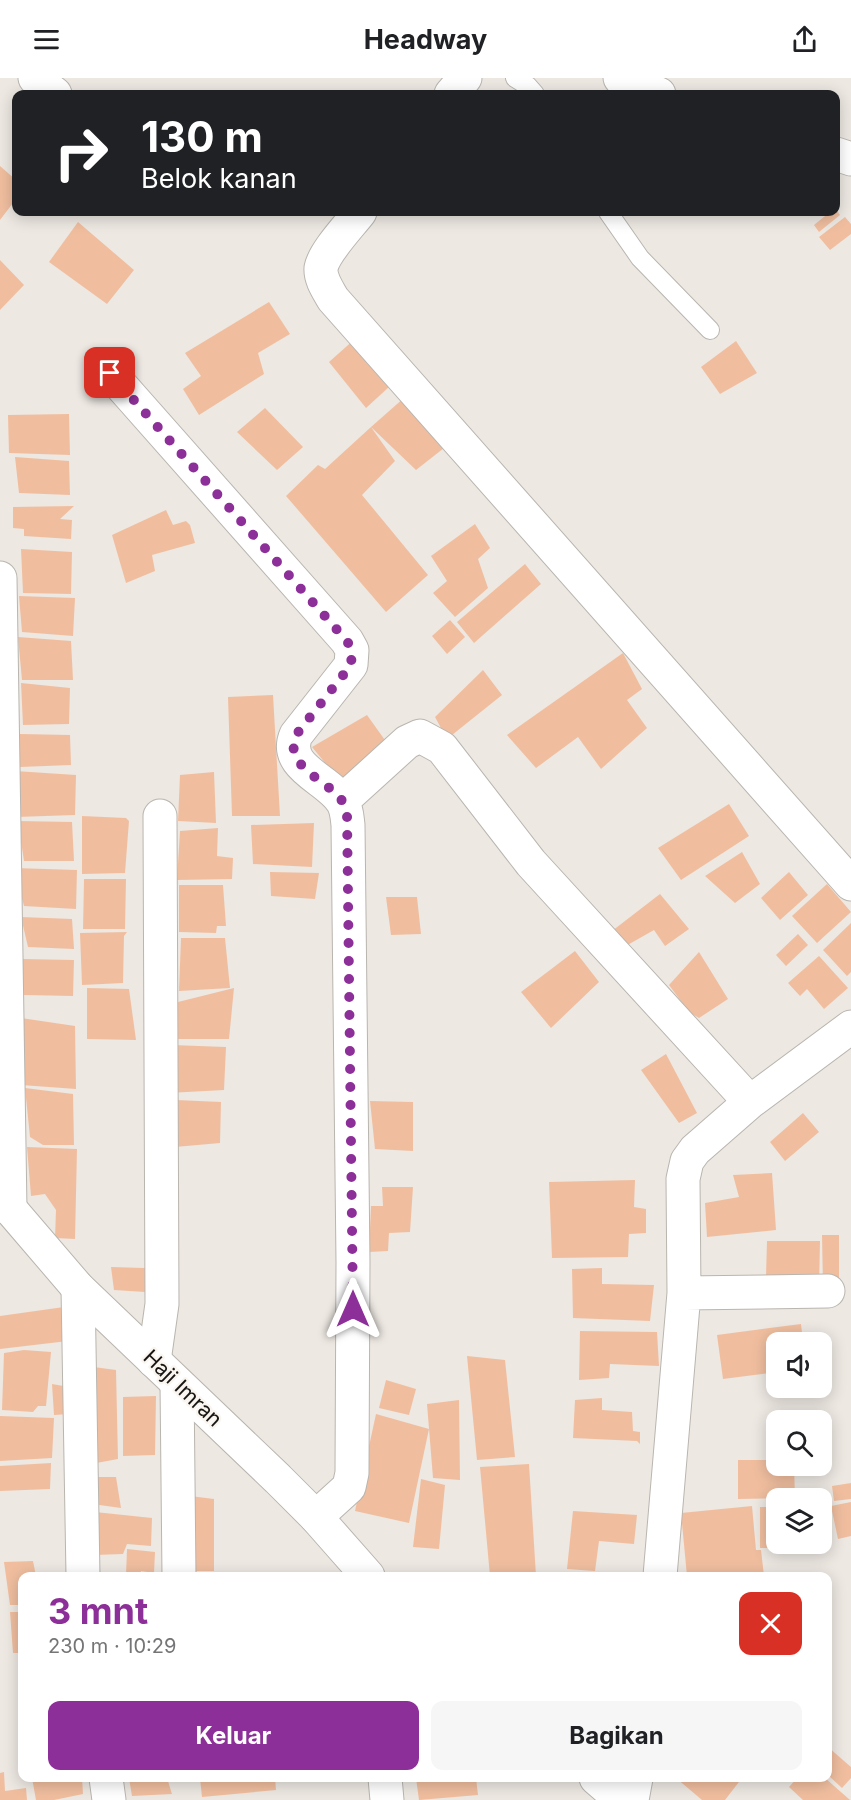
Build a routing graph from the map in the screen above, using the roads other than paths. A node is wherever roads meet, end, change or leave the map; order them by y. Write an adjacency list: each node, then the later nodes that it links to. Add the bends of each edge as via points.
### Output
1 (35, 78): 5 (street)
2 (465, 78): 6 (street)
3 (515, 78): 7 (lane)
4 (620, 78): 8 (street)
5 (51, 90)
6 (455, 90)
7 (532, 90)
8 (649, 90)
9 (357, 216): 16 (street, via 321,268 322,279 333,299)
10 (611, 216): 11 (lane, via 640,258)
11 (710, 330)
12 (110, 373): 14 (street, via 352,650 351,665 293,742 299,763)
13 (0, 578): 19 (street)
14 (342, 801): 18 (street, via 407,742 420,736 442,748 531,863); 24 (street, via 348,825 352,1473 349,1487)
15 (160, 816): 23 (street, via 162,1304)
16 (851, 884)
17 (851, 1027): 18 (street)
18 (750, 1102): 22 (street, via 687,1161 683,1179)
19 (9, 1216): 20 (street, Haji Imran)
20 (78, 1288): 23 (street, Haji Imran); 25 (street)
21 (828, 1291): 22 (street)
22 (684, 1293): 28 (street)
23 (166, 1372): 24 (street, Haji Imran); 26 (street)
24 (316, 1517): 27 (street, Haji Imran)
25 (83, 1572)
26 (179, 1572)
27 (364, 1572)
28 (660, 1572)
29 (107, 1782): 32 (street)
30 (601, 1782): 33 (street)
31 (635, 1782): 34 (street)
32 (109, 1800)
33 (621, 1800)
34 (633, 1800)

